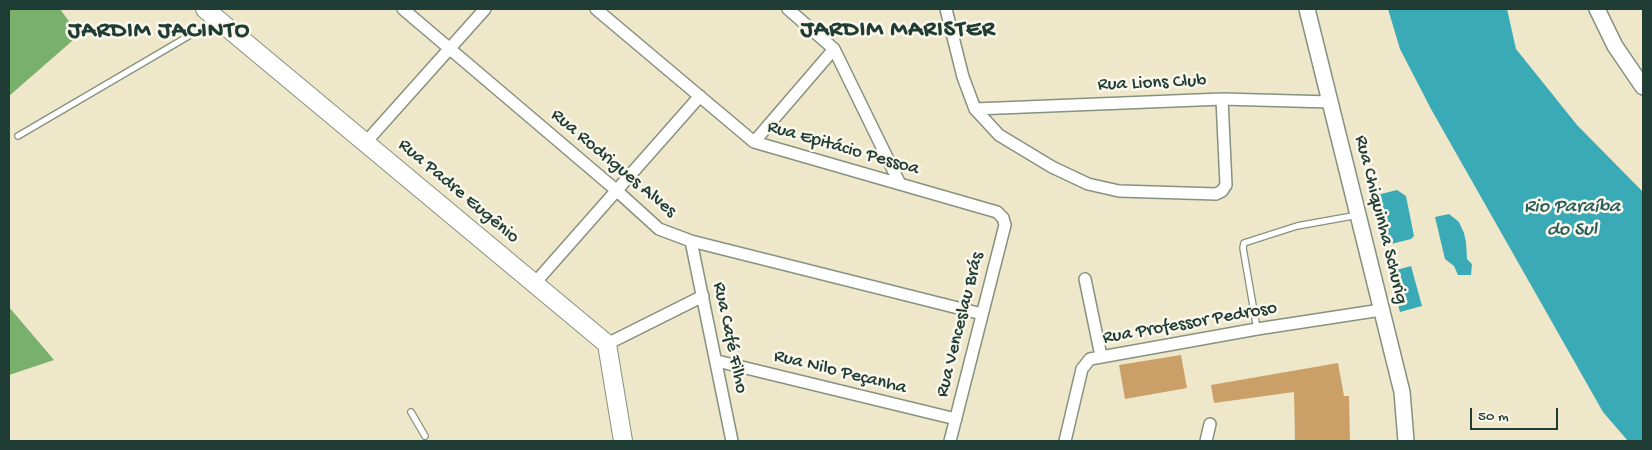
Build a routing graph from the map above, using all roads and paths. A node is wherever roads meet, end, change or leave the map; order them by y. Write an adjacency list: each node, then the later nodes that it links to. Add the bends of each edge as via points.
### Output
1 (403, 9): 9 (street, Rua Rodrigues Alves)
2 (485, 9): 9 (street)
3 (596, 9): 12 (street, Rua Epitácio Pessoa)
4 (788, 9): 10 (street)
5 (946, 9): 15 (street, via 962,77)
6 (1307, 9): 14 (street, Rua Chiquinha Schurig)
7 (1597, 9): 11 (street, via 1615,46)
8 (212, 14): 16 (lane); 17 (main road, Rua Padre Eugênio)
9 (450, 48): 17 (street); 20 (street, Rua Rodrigues Alves)
10 (834, 49): 18 (street); 19 (street)
11 (1643, 87)
12 (700, 96): 18 (street, Rua Epitácio Pessoa); 20 (street)
13 (1222, 99): 14 (street, Rua Lions Club); 15 (street, Rua Lions Club); 15 (street, via 1226,185 1222,192 1216,194 1119,191 1088,184 1052,167 999,134)
14 (1330, 102): 21 (street, Rua Chiquinha Schurig)
15 (975, 109)
16 (18, 136)
17 (366, 142): 25 (main road, Rua Padre Eugênio)
18 (754, 142): 19 (street, Rua Epitácio Pessoa)
19 (900, 184): 22 (street, Rua Epitácio Pessoa, via 997,212)
20 (616, 190): 23 (street, Rua Rodrigues Alves, via 659,229); 25 (street)
21 (1358, 215): 27 (street, Rua Chiquinha Schurig); 29 (lane, via 1297,226 1244,244)
22 (1003, 218): 28 (street, Rua Venceslau Brás, via 1004,226)
23 (691, 241): 26 (street, Rua Café Filho); 28 (street, Rua Rodrigues Alves)
24 (1085, 279): 31 (street)
25 (534, 284): 30 (main road, Rua Padre Eugênio)
26 (703, 296): 30 (street); 32 (street, Rua Café Filho)
27 (1381, 310): 29 (street, Rua Professor Pedroso); 42 (street, Rua Chiquinha Schurig, via 1402,392)
28 (982, 314): 34 (street, Rua Venceslau Brás)
29 (1257, 329): 31 (street, Rua Professor Pedroso)
30 (607, 344): 37 (main road)
31 (1101, 356): 40 (street, Rua Professor Pedroso, via 1090,359 1082,369)
32 (717, 361): 34 (street, Rua Nilo Peçanha); 38 (street, Rua Café Filho)
33 (411, 412): 36 (lane)
34 (956, 419): 39 (street, Rua Venceslau Brás)
35 (1210, 424): 41 (street)
36 (425, 436)
37 (623, 441)
38 (732, 441)
39 (950, 441)
40 (1065, 441)
41 (1206, 441)
42 (1406, 441)

